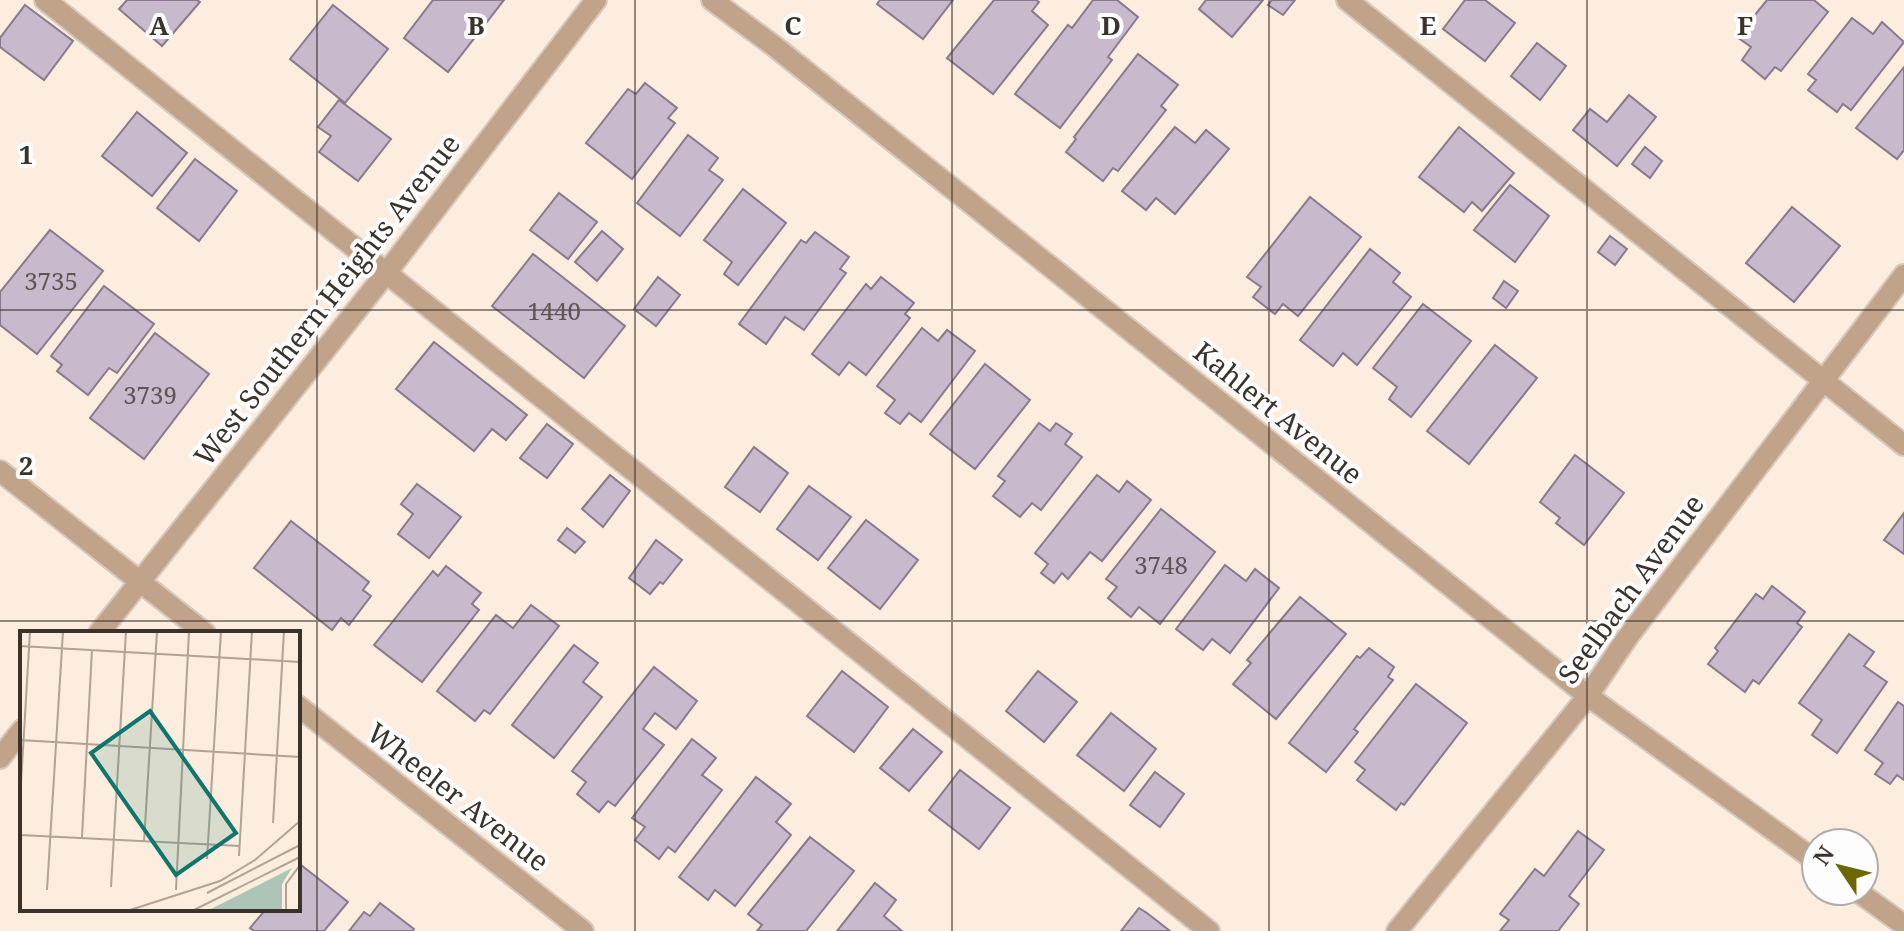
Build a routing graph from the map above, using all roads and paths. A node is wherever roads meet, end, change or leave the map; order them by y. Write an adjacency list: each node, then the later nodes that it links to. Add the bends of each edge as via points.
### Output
1 (45, 0): 5 (street)
2 (596, 0): 5 (street, West Southern Heights Avenue)
3 (712, 0): 13 (street, Kahlert Avenue)
4 (1347, 0): 7 (street)
5 (387, 272): 10 (street, West Southern Heights Avenue); 21 (street)
6 (1904, 275): 7 (street, Seelbach Avenue)
7 (1823, 381): 8 (street); 13 (street, Seelbach Avenue)
8 (1904, 445)
9 (0, 471): 10 (street)
10 (140, 581): 11 (street, West Southern Heights Avenue); 12 (street)
11 (101, 631)
12 (202, 631)
13 (1588, 696): 17 (street, Kahlert Avenue); 22 (street, Seelbach Avenue)
14 (300, 708): 20 (street, Wheeler Avenue)
15 (20, 733): 16 (street)
16 (0, 758)
17 (1800, 849)
18 (1879, 907): 19 (street)
19 (1904, 925)
20 (583, 931)
21 (1209, 931)
22 (1397, 931)

